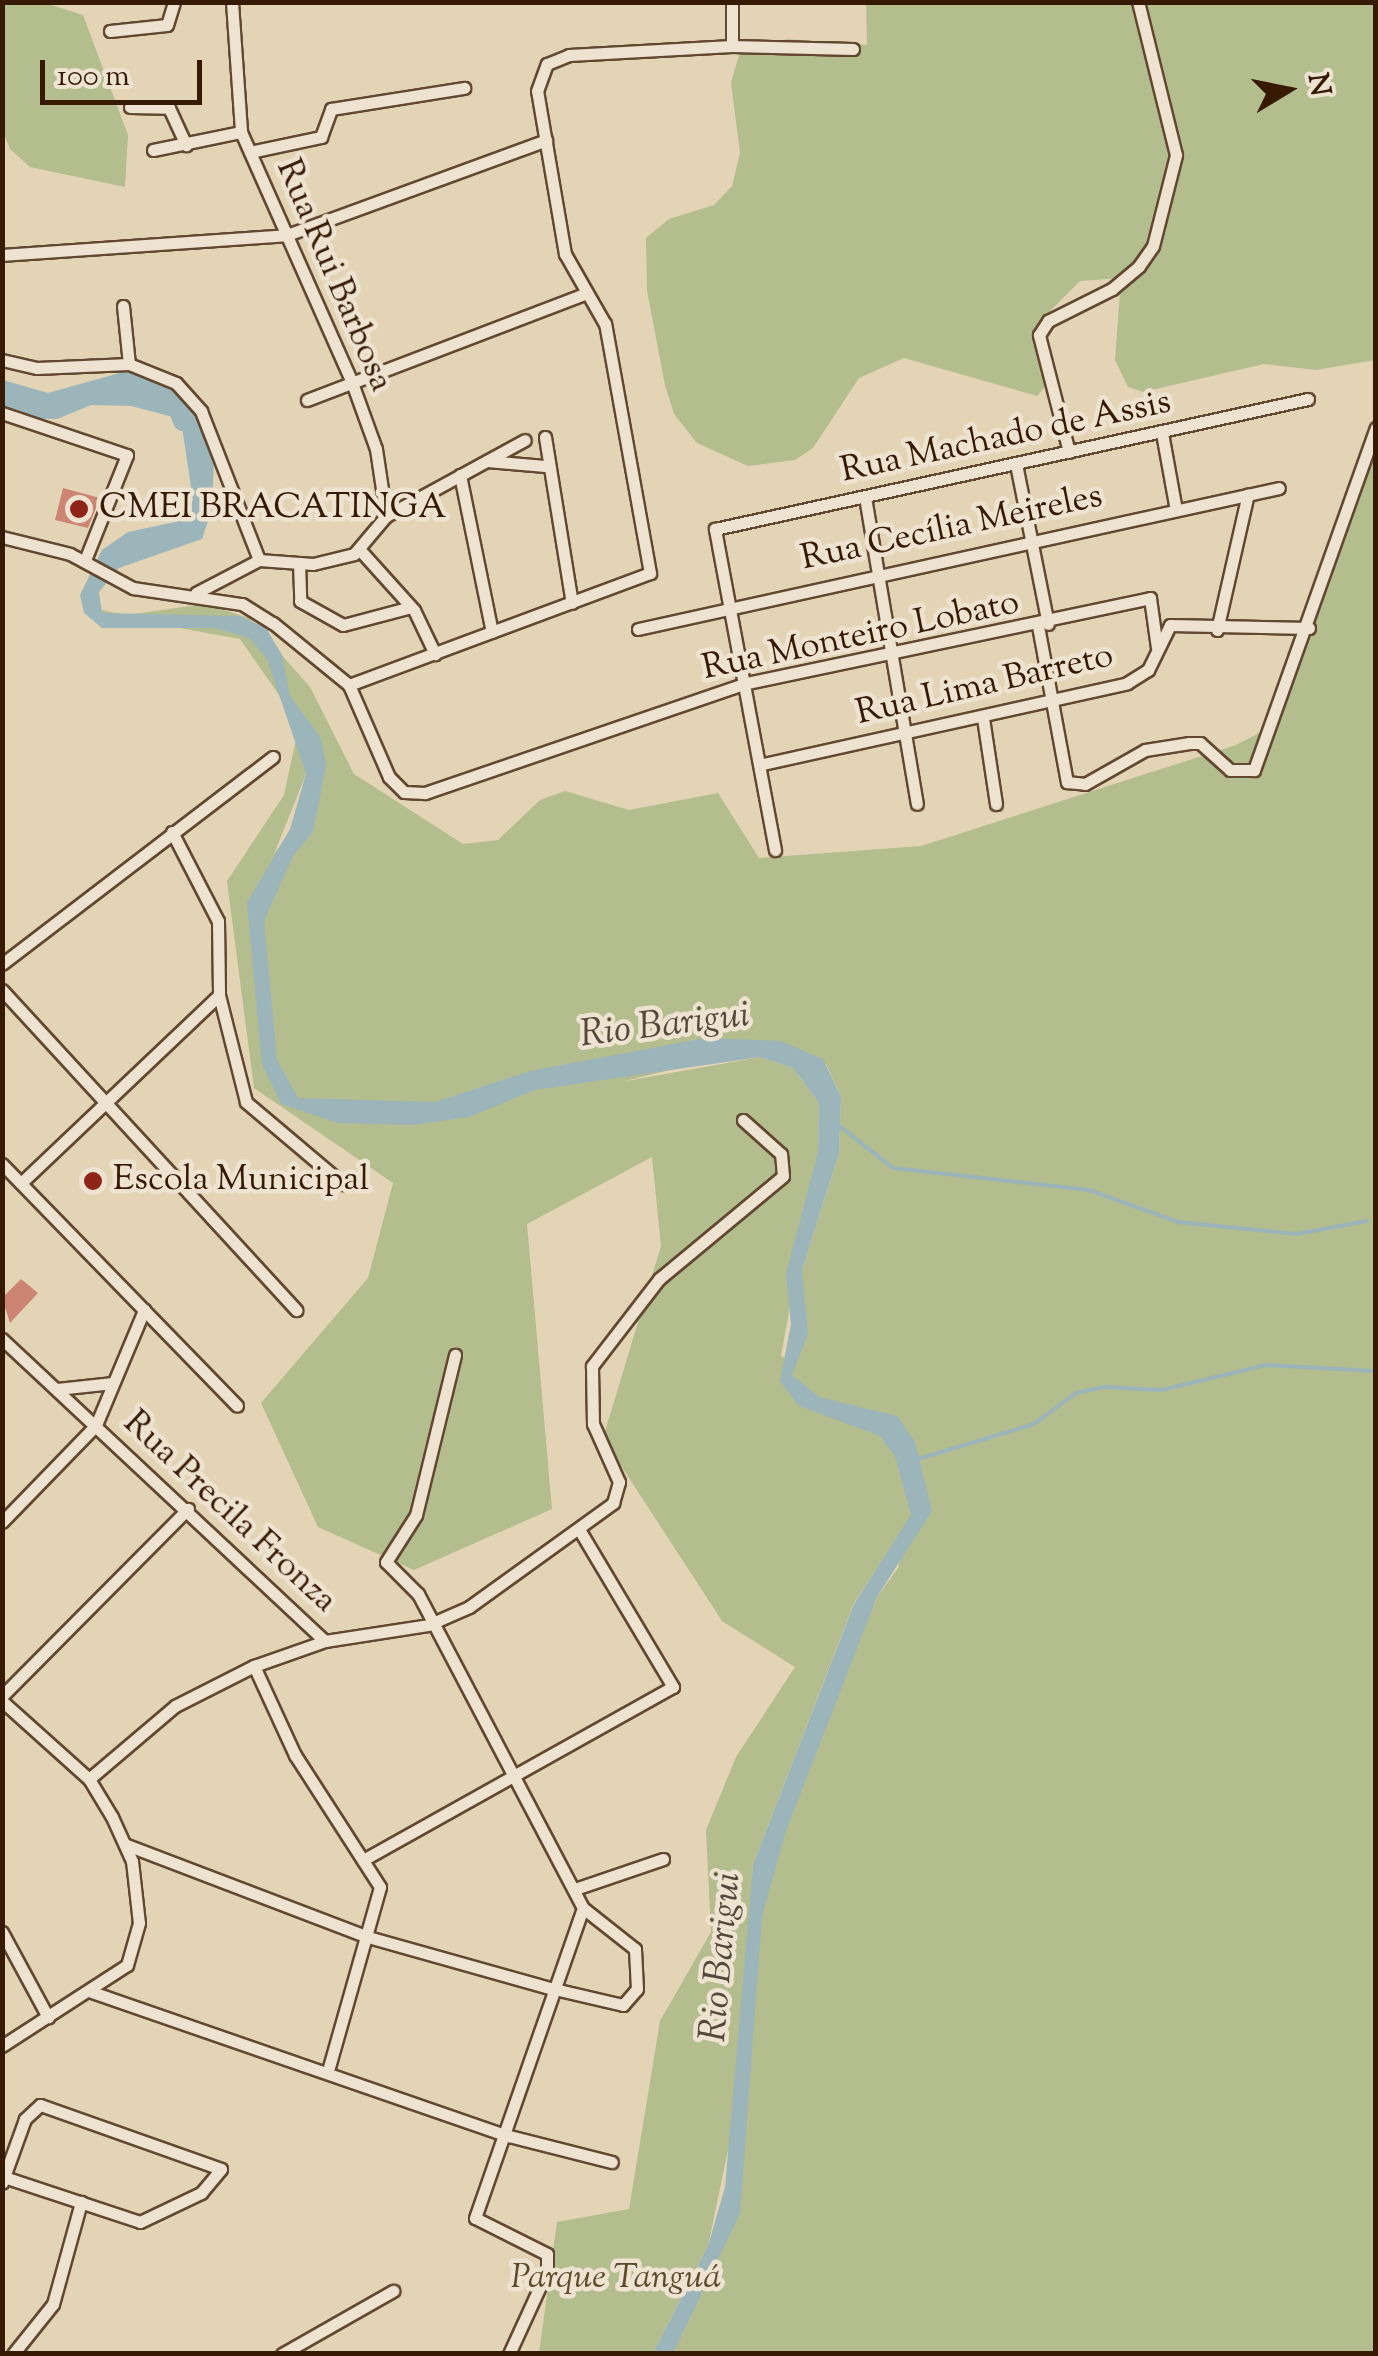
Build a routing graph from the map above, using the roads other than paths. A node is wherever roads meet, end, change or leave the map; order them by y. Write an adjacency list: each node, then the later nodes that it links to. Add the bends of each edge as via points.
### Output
1 (174, 2): 5 (street, via 167,25)
2 (232, 2): 10 (street, Rua Rui Barbosa, via 230,57)
3 (732, 2): 6 (street)
4 (1138, 2): 29 (street, via 1176,155 1153,246 1139,266 1112,290 1048,320 1039,335)
5 (110, 31)
6 (732, 46): 7 (street); 11 (street, via 569,55 537,77)
7 (853, 49)
8 (464, 88): 14 (street, via 332,110 321,137)
9 (130, 107): 12 (street, via 162,103)
10 (241, 132): 12 (street); 14 (street, Rua Rui Barbosa)
11 (546, 140): 15 (street); 17 (street, via 565,254)
12 (186, 145): 13 (street)
13 (153, 150)
14 (250, 152): 15 (street, Rua Rui Barbosa)
15 (287, 236): 16 (street); 21 (street, Rua Rui Barbosa)
16 (2, 255)
17 (585, 294): 21 (street); 47 (street, via 605,324 650,572)
18 (123, 306): 20 (street)
19 (2, 360): 20 (street, via 37,368)
20 (130, 364): 42 (street, via 176,383 201,411)
21 (350, 380): 23 (street); 38 (street, Rua Rui Barbosa, via 376,449)
22 (1308, 399): 26 (street, Rua Machado de Assis)
23 (307, 400)
24 (2, 413): 43 (street, via 127,455)
25 (1376, 428): 51 (street)
26 (1162, 433): 29 (street, Rua Machado de Assis); 37 (street)
27 (545, 436): 32 (street)
28 (525, 440): 30 (street)
29 (1068, 452): 31 (street, Rua Machado de Assis)
30 (487, 461): 32 (street); 33 (street)
31 (1016, 464): 36 (street, Rua Machado de Assis); 40 (street)
32 (545, 466): 47 (street)
33 (460, 475): 38 (street); 54 (street)
34 (1279, 488): 35 (street, Rua Cecília Meireles)
35 (1248, 494): 37 (street, Rua Cecília Meireles); 53 (street)
36 (865, 497): 45 (street); 48 (street, Rua Machado de Assis, via 715,529)
37 (1176, 510): 40 (street, Rua Cecília Meireles)
38 (386, 516): 41 (street)
39 (2, 537): 43 (street)
40 (1032, 542): 45 (street, Rua Cecília Meireles); 50 (street)
41 (359, 549): 44 (street); 49 (street)
42 (259, 560): 44 (street); 46 (street)
43 (87, 562): 46 (street, via 117,580)
44 (299, 563): 49 (street, via 300,602 344,625)
45 (880, 572): 48 (street, Rua Cecília Meireles); 56 (street)
46 (196, 593): 59 (street, via 242,604)
47 (572, 603): 54 (street)
48 (730, 603): 52 (street, Rua Cecília Meireles); 58 (street)
49 (411, 607): 57 (street)
50 (1043, 625): 55 (street, Rua Monteiro Lobato, via 1150,598); 56 (street, Rua Monteiro Lobato); 60 (street)
51 (1309, 628): 53 (street, Rua Lima Barreto); 60 (street, via 1262,764 1230,770 1200,743 1145,750 1085,784 1068,782)
52 (638, 629)
53 (1217, 630): 55 (street, Rua Lima Barreto, via 1170,625)
54 (492, 632): 57 (street)
55 (1157, 648): 60 (street, Rua Lima Barreto, via 1139,678)
56 (896, 652): 58 (street, Rua Monteiro Lobato); 62 (street)
57 (435, 654): 59 (street)
58 (747, 683): 59 (street, Rua Monteiro Lobato, via 425,793 404,792 389,777); 64 (street)
59 (349, 686)
60 (1054, 702): 61 (street, Rua Lima Barreto)
61 (983, 718): 62 (street, Rua Lima Barreto); 66 (street)
62 (910, 732): 64 (street, Rua Lima Barreto); 65 (street)
63 (272, 758): 67 (street)
64 (762, 764): 68 (street)
65 (917, 804)
66 (996, 804)
67 (172, 832): 69 (street); 71 (street, via 218,921)
68 (774, 850)
69 (2, 964)
70 (2, 990): 72 (street)
71 (220, 995): 72 (street); 76 (street, via 246,1102)
72 (105, 1096): 75 (street); 78 (street)
73 (743, 1120): 89 (street, via 781,1154 782,1176 659,1279 592,1366 593,1424 619,1482 613,1503)
74 (2, 1164): 75 (street)
75 (21, 1183): 77 (street)
76 (343, 1184)
77 (144, 1310): 83 (street); 85 (street)
78 (296, 1310)
79 (2, 1339): 80 (street, Rua Precila Fronza)
80 (14, 1350): 82 (street); 84 (street, Rua Precila Fronza)
81 (456, 1355): 90 (street, via 420,1504 386,1562 418,1594)
82 (2, 1358)
83 (113, 1384): 84 (street); 86 (street)
84 (57, 1389): 86 (street, Rua Precila Fronza)
85 (236, 1406)
86 (96, 1424): 87 (street, Rua Precila Fronza); 88 (street)
87 (188, 1509): 91 (street, Rua Precila Fronza); 93 (street)
88 (2, 1522)
89 (580, 1531): 90 (street); 95 (street, via 673,1687)
90 (428, 1625): 91 (street); 95 (street)
91 (325, 1641): 92 (street)
92 (254, 1666): 94 (street, via 175,1706); 98 (street, via 296,1755)
93 (2, 1698): 94 (street)
94 (88, 1778): 96 (street)
95 (515, 1779): 98 (street); 99 (street)
96 (127, 1845): 102 (street); 104 (street, via 136,1947 127,1965)
97 (663, 1858): 99 (street)
98 (363, 1860): 102 (street, via 380,1896)
99 (575, 1890): 100 (street)
100 (584, 1908): 103 (street); 103 (street, via 635,1949 638,1989 623,2005)
101 (2, 1932): 105 (street)
102 (368, 1937): 103 (street); 107 (street)
103 (550, 1988): 108 (street)
104 (92, 1992): 105 (street); 107 (street)
105 (48, 2017): 106 (street)
106 (2, 2046)
107 (328, 2067): 108 (street)
108 (509, 2136): 109 (street); 115 (street, via 475,2218 537,2243 547,2271)
109 (612, 2162)
110 (3, 2179): 111 (street); 111 (street, via 25,2120 40,2105 221,2169 201,2193 140,2222)
111 (81, 2202): 113 (street, via 53,2304)
112 (392, 2291): 114 (street)
113 (13, 2354)
114 (282, 2354)
115 (510, 2354)

